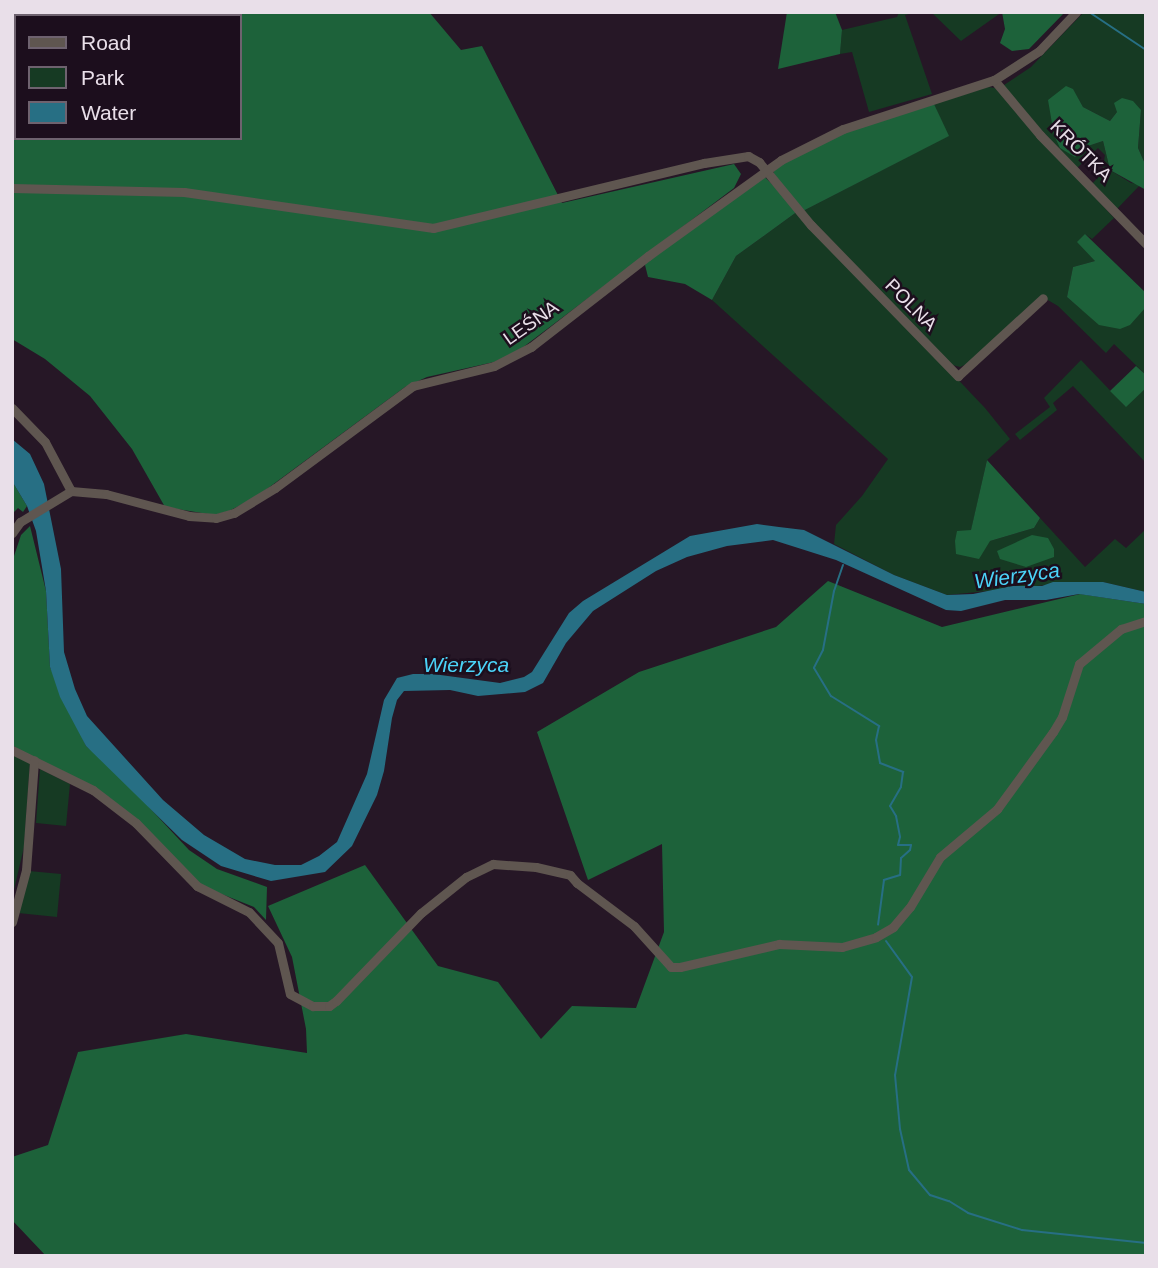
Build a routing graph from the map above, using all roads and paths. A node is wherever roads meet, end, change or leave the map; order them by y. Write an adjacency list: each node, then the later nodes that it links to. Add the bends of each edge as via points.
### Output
1 (1076, 12): 2 (street, LEŚNA, via 1039,51)
2 (994, 80): 3 (street, LEŚNA, via 826,136); 5 (street, KRÓTKA, via 1040,135)
3 (765, 170): 4 (street, via 755,159 736,157 433,228 184,192); 6 (street, POLNA, via 811,225 958,376); 8 (street, LEŚNA, via 531,347 495,366 414,386 234,513 189,516 106,494)
4 (12, 188)
5 (1146, 244)
6 (1043, 298)
7 (12, 408): 8 (street, via 46,442)
8 (71, 491): 9 (street)
9 (12, 533)
10 (1146, 621): 12 (street, via 1112,634 1079,664 1054,732 997,809 940,857 901,920 876,937 842,947 779,944 671,967 634,926 570,874 493,864 466,877 421,913 329,1006 313,1006 290,994 278,943 249,912 197,886 136,823 93,790)
11 (12, 750): 12 (street)
12 (34, 760): 13 (street, via 26,870)
13 (12, 922)

